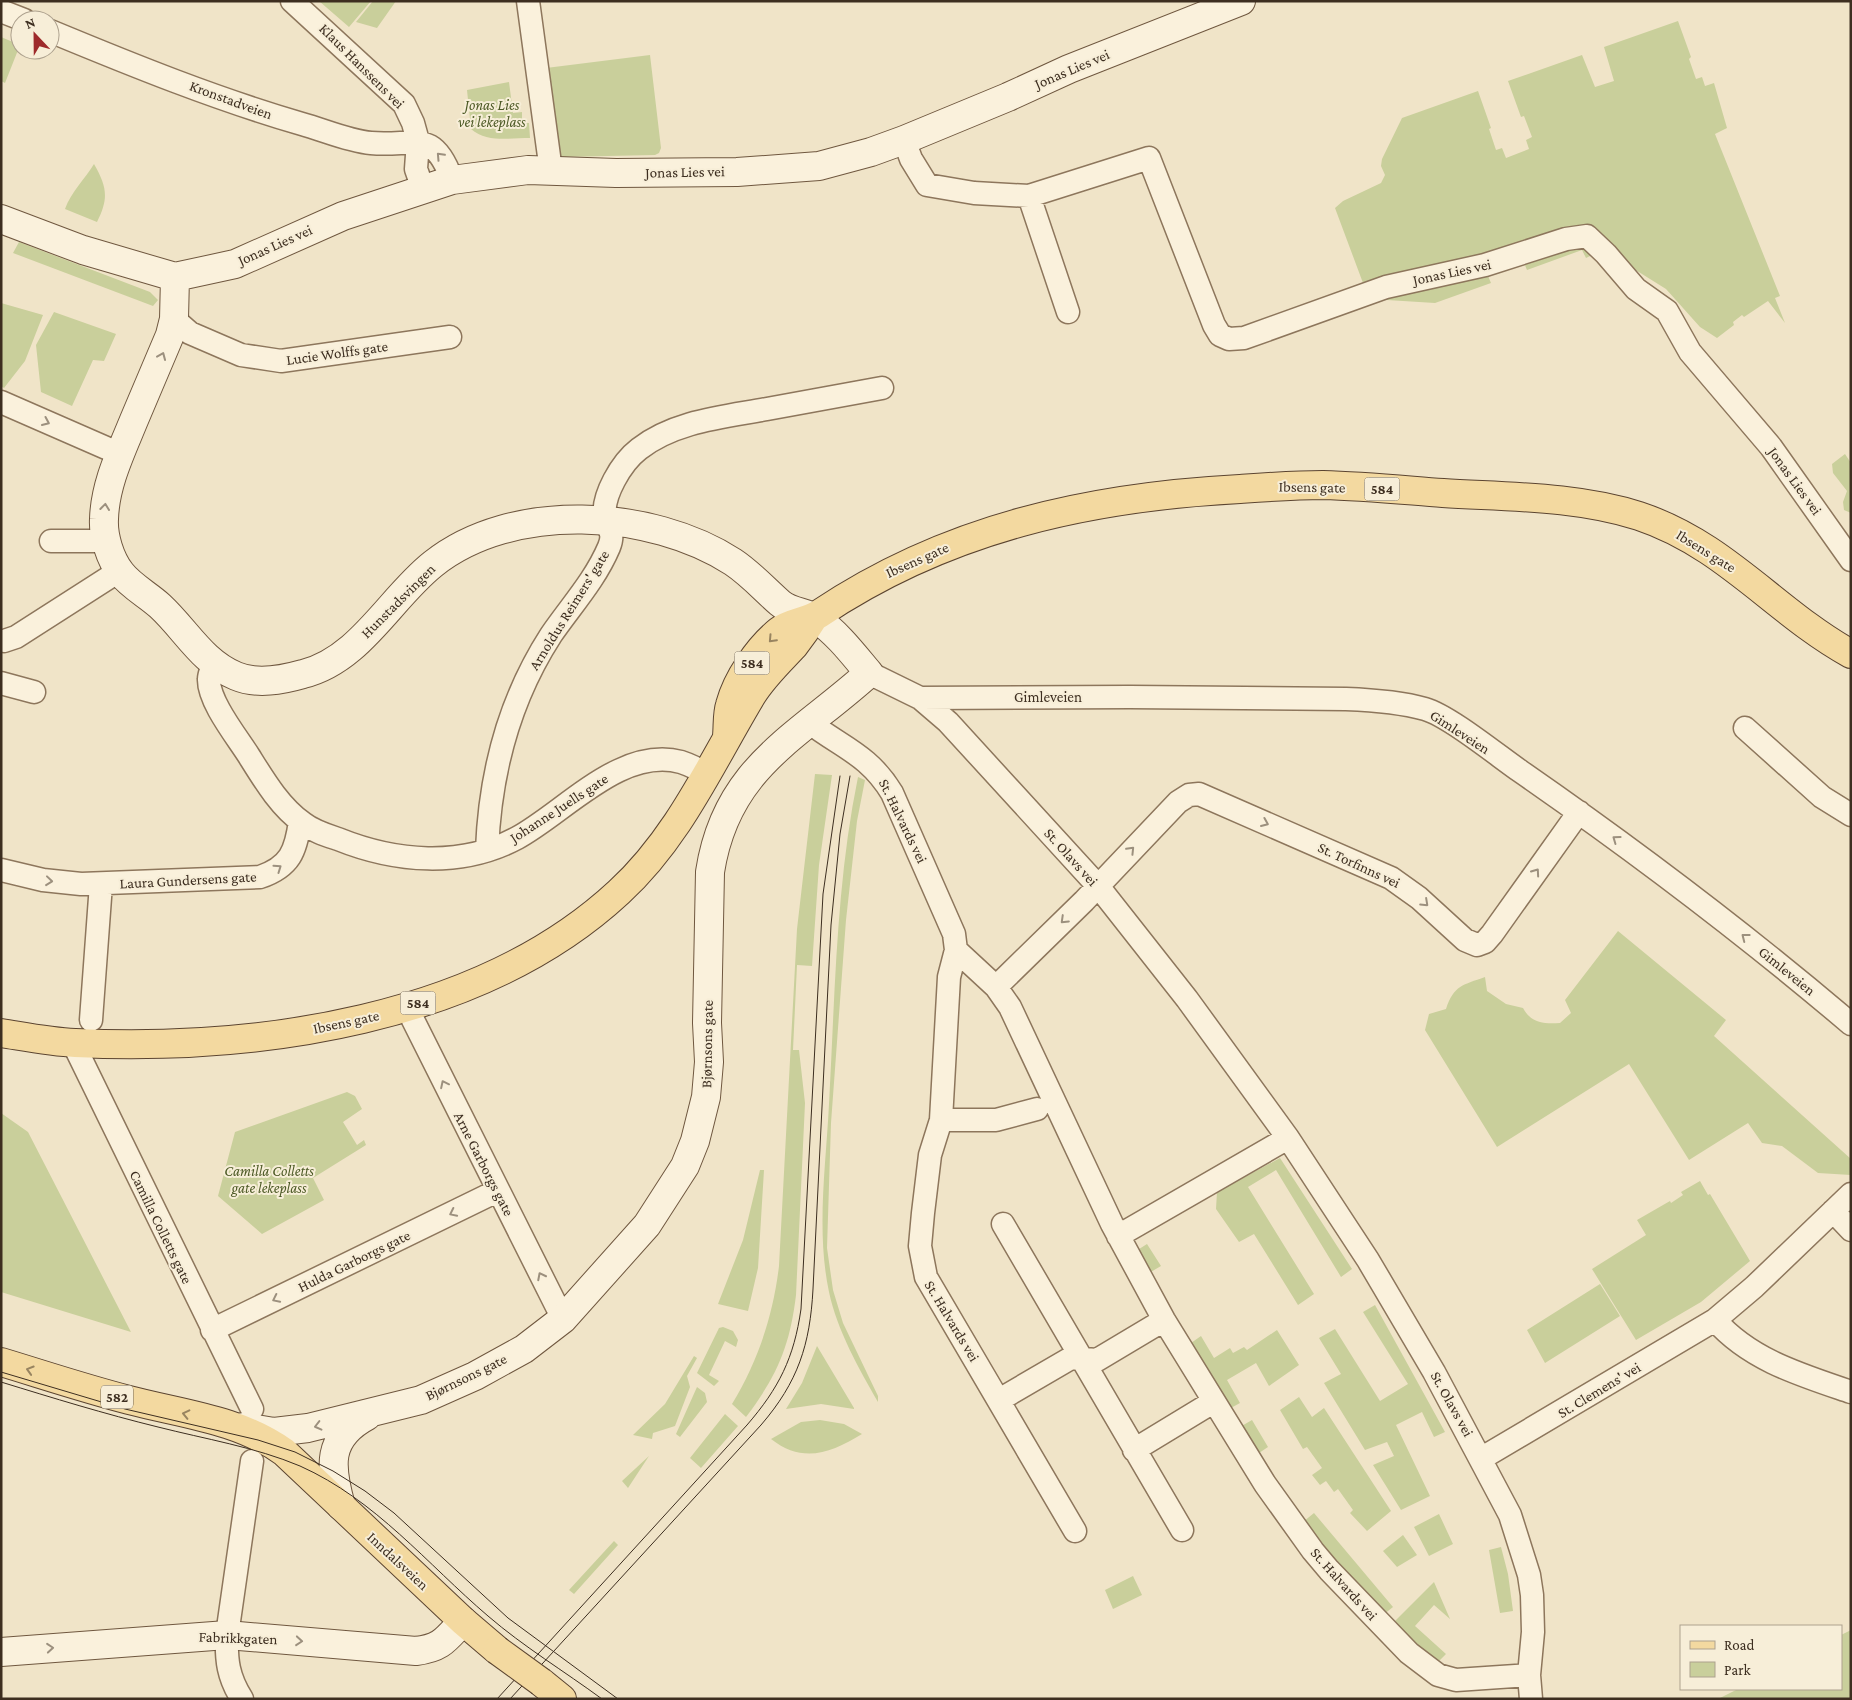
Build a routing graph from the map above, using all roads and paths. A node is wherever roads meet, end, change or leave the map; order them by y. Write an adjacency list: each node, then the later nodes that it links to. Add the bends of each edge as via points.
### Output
1 (292, 1): 6 (street, Klaus Hanssens vei, via 404,104)
2 (528, 1): 7 (street)
3 (1241, 1): 5 (street, Jonas Lies vei, via 1069,69)
4 (60, 35): 6 (street, Kronstadveien, via 268,114 369,143 397,145)
5 (904, 140): 7 (street, Jonas Lies vei, via 851,158 800,168 720,172); 10 (street, Jonas Lies vei, via 927,185 974,193)
6 (418, 141): 8 (street, one-way to 6, via 445,159 432,147); 9 (street, via 416,168)
7 (551, 171): 8 (street, Jonas Lies vei, via 528,170)
8 (452, 180): 9 (street, Jonas Lies vei)
9 (423, 188): 12 (street, Jonas Lies vei, via 313,228 235,264)
10 (1029, 196): 13 (street); 22 (street, Jonas Lies vei, via 1149,158 1214,325 1220,335 1228,339 1257,335 1386,288 1485,265 1566,239 1587,236 1636,289 1667,311 1690,352 1770,446)
11 (1, 219): 12 (street, Jonas Lies vei, via 91,253)
12 (175, 277): 14 (street, Hunstadsvingen)
13 (1068, 312)
14 (174, 319): 15 (street, Lucie Wolffs gate, via 190,333 240,355 281,361); 18 (street, Hunstadsvingen, one-way to 14)
15 (450, 337)
16 (882, 388): 19 (street, Arnoldus Reimers' gate, via 683,426 638,450 618,476 608,497)
17 (1, 402): 18 (street, one-way to 18)
18 (120, 454): 21 (street, Hunstadsvingen, one-way to 18, via 103,521 106,498)
19 (605, 520): 24 (street, Hunstadsvingen, via 652,526 692,540 745,570 782,605); 27 (street, Hunstadsvingen, via 544,521 494,534 452,551 432,564 349,650 322,668 305,674 257,681 238,677); 38 (street, Arnoldus Reimers' gate, via 611,532 606,552 594,576 551,636 512,711 491,789)
20 (51, 541): 21 (street)
21 (107, 542): 23 (street, Hunstadsvingen)
22 (1851, 560)
23 (119, 571): 25 (street, via 16,637); 27 (street, Hunstadsvingen, via 161,607)
24 (814, 617): 26 (main road, Ibsens gate / 584, via 847,595 920,558 1025,520 1131,498 1203,490 1322,485 1527,498 1638,516 1684,535 1728,562); 28 (street, St. Olavs vei, via 838,635); 34 (main road, Ibsens gate / 584, via 795,644 765,676 727,736)
25 (2, 642)
26 (1851, 654)
27 (213, 664): 37 (street, Johanne Juells gate, via 209,678 223,714 274,794)
28 (868, 673): 31 (street, St. Olavs vei); 32 (street, Bjørnsons gate)
29 (1, 683): 30 (street)
30 (34, 692)
31 (920, 698): 35 (street, Gimleveien, via 1289,698 1372,700 1426,709); 41 (street, St. Olavs vei, via 992,767)
32 (810, 723): 42 (street, St. Halvards vei, via 863,757 886,783 954,934); 58 (street, Bjørnsons gate, via 748,777 729,806 713,851 710,872 708,1080 704,1112 695,1141 673,1186 647,1226)
33 (1746, 728): 36 (street, via 1822,797)
34 (708, 775): 38 (street, Johanne Juells gate, via 680,762 638,762 614,772 519,837); 44 (main road, Ibsens gate / 584, via 670,835 643,866 619,892 576,926 536,952 476,982)
35 (1579, 812): 41 (street, St. Torfinns vei, one-way to 35, via 1178,802 1189,795 1199,794 1392,878 1465,940 1477,945 1492,934); 46 (street, Gimleveien, one-way to 35, via 1676,882)
36 (1851, 815)
37 (300, 821): 38 (street, Johanne Juells gate, via 354,846 412,859 453,858); 40 (street, Laura Gundersens gate, one-way to 37, via 260,878 284,866 298,841)
38 (487, 850)
39 (1, 870): 40 (street, Laura Gundersens gate, one-way to 40, via 43,880)
40 (101, 884): 45 (street, Laura Gundersens gate)
41 (1098, 886): 43 (street, one-way to 43); 51 (street, St. Olavs vei, via 1187,999)
42 (956, 950): 43 (street, St. Halvards vei); 50 (street, St. Halvards vei, via 948,977)
43 (996, 987): 57 (street, St. Halvards vei, via 1010,1006)
44 (406, 1008): 48 (main road, Ibsens gate / 584, via 343,1024 218,1043 162,1046); 52 (street, Arne Garborgs gate, one-way to 44)
45 (90, 1020)
46 (1851, 1024)
47 (1, 1033): 48 (main road, Ibsens gate / 584)
48 (73, 1043): 61 (street, Camilla Colletts gate)
49 (1037, 1109): 50 (street, via 996,1120)
50 (941, 1120): 65 (street, St. Halvards vei, via 930,1155 923,1213 920,1246 926,1277)
51 (1288, 1138): 57 (street); 70 (street, St. Olavs vei, via 1368,1260)
52 (497, 1191): 58 (street, Arne Garborgs gate, one-way to 52); 61 (street, Hulda Garborgs gate, one-way to 61)
53 (1851, 1194): 54 (street)
54 (1833, 1211): 56 (street); 60 (street, St. Clemens' vei)
55 (1003, 1224): 62 (street)
56 (1851, 1230)
57 (1118, 1236): 59 (street, St. Halvards vei)
58 (563, 1319): 67 (street, Bjørnsons gate, via 524,1349 448,1389 421,1400)
59 (1164, 1320): 62 (street, via 1097,1360); 66 (street, St. Halvards vei)
60 (1715, 1320): 64 (street, via 1742,1345 1773,1364); 70 (street, St. Clemens' vei)
61 (212, 1330): 68 (street, Camilla Colletts gate)
62 (1082, 1359): 65 (street, via 1071,1358); 69 (street)
63 (1, 1362): 68 (main road, Bjørnsons gate / 582, one-way to 63, via 130,1400)
64 (1851, 1392)
65 (999, 1400): 74 (street, St. Halvards vei)
66 (1214, 1402): 69 (street); 78 (street, St. Halvards vei, via 1265,1484 1313,1551 1409,1653 1438,1675 1456,1680)
67 (382, 1408): 68 (street, Bjørnsons gate, one-way to 68, via 286,1432 274,1432); 72 (street, Bjørnsons gate, via 352,1424 338,1443 333,1471)
68 (243, 1417): 72 (main road, Inndalsveien / 582)
69 (1134, 1450): 73 (street)
70 (1482, 1458): 78 (street, St. Olavs vei, via 1510,1515 1529,1575 1534,1612)
71 (252, 1461): 76 (street)
72 (341, 1506): 75 (main road, Inndalsveien / 582)
73 (1182, 1530)
74 (1075, 1531)
75 (463, 1621): 76 (street, Fabrikkgaten, one-way to 75, via 416,1650 442,1644); 80 (main road, Inndalsveien / 582, bridge)
76 (226, 1635): 77 (street, Fabrikkgaten, one-way to 76); 79 (street, via 226,1663)
77 (1, 1652)
78 (1529, 1675): 81 (street, St. Olavs vei)
79 (242, 1699)
80 (562, 1699)
81 (1531, 1699)

